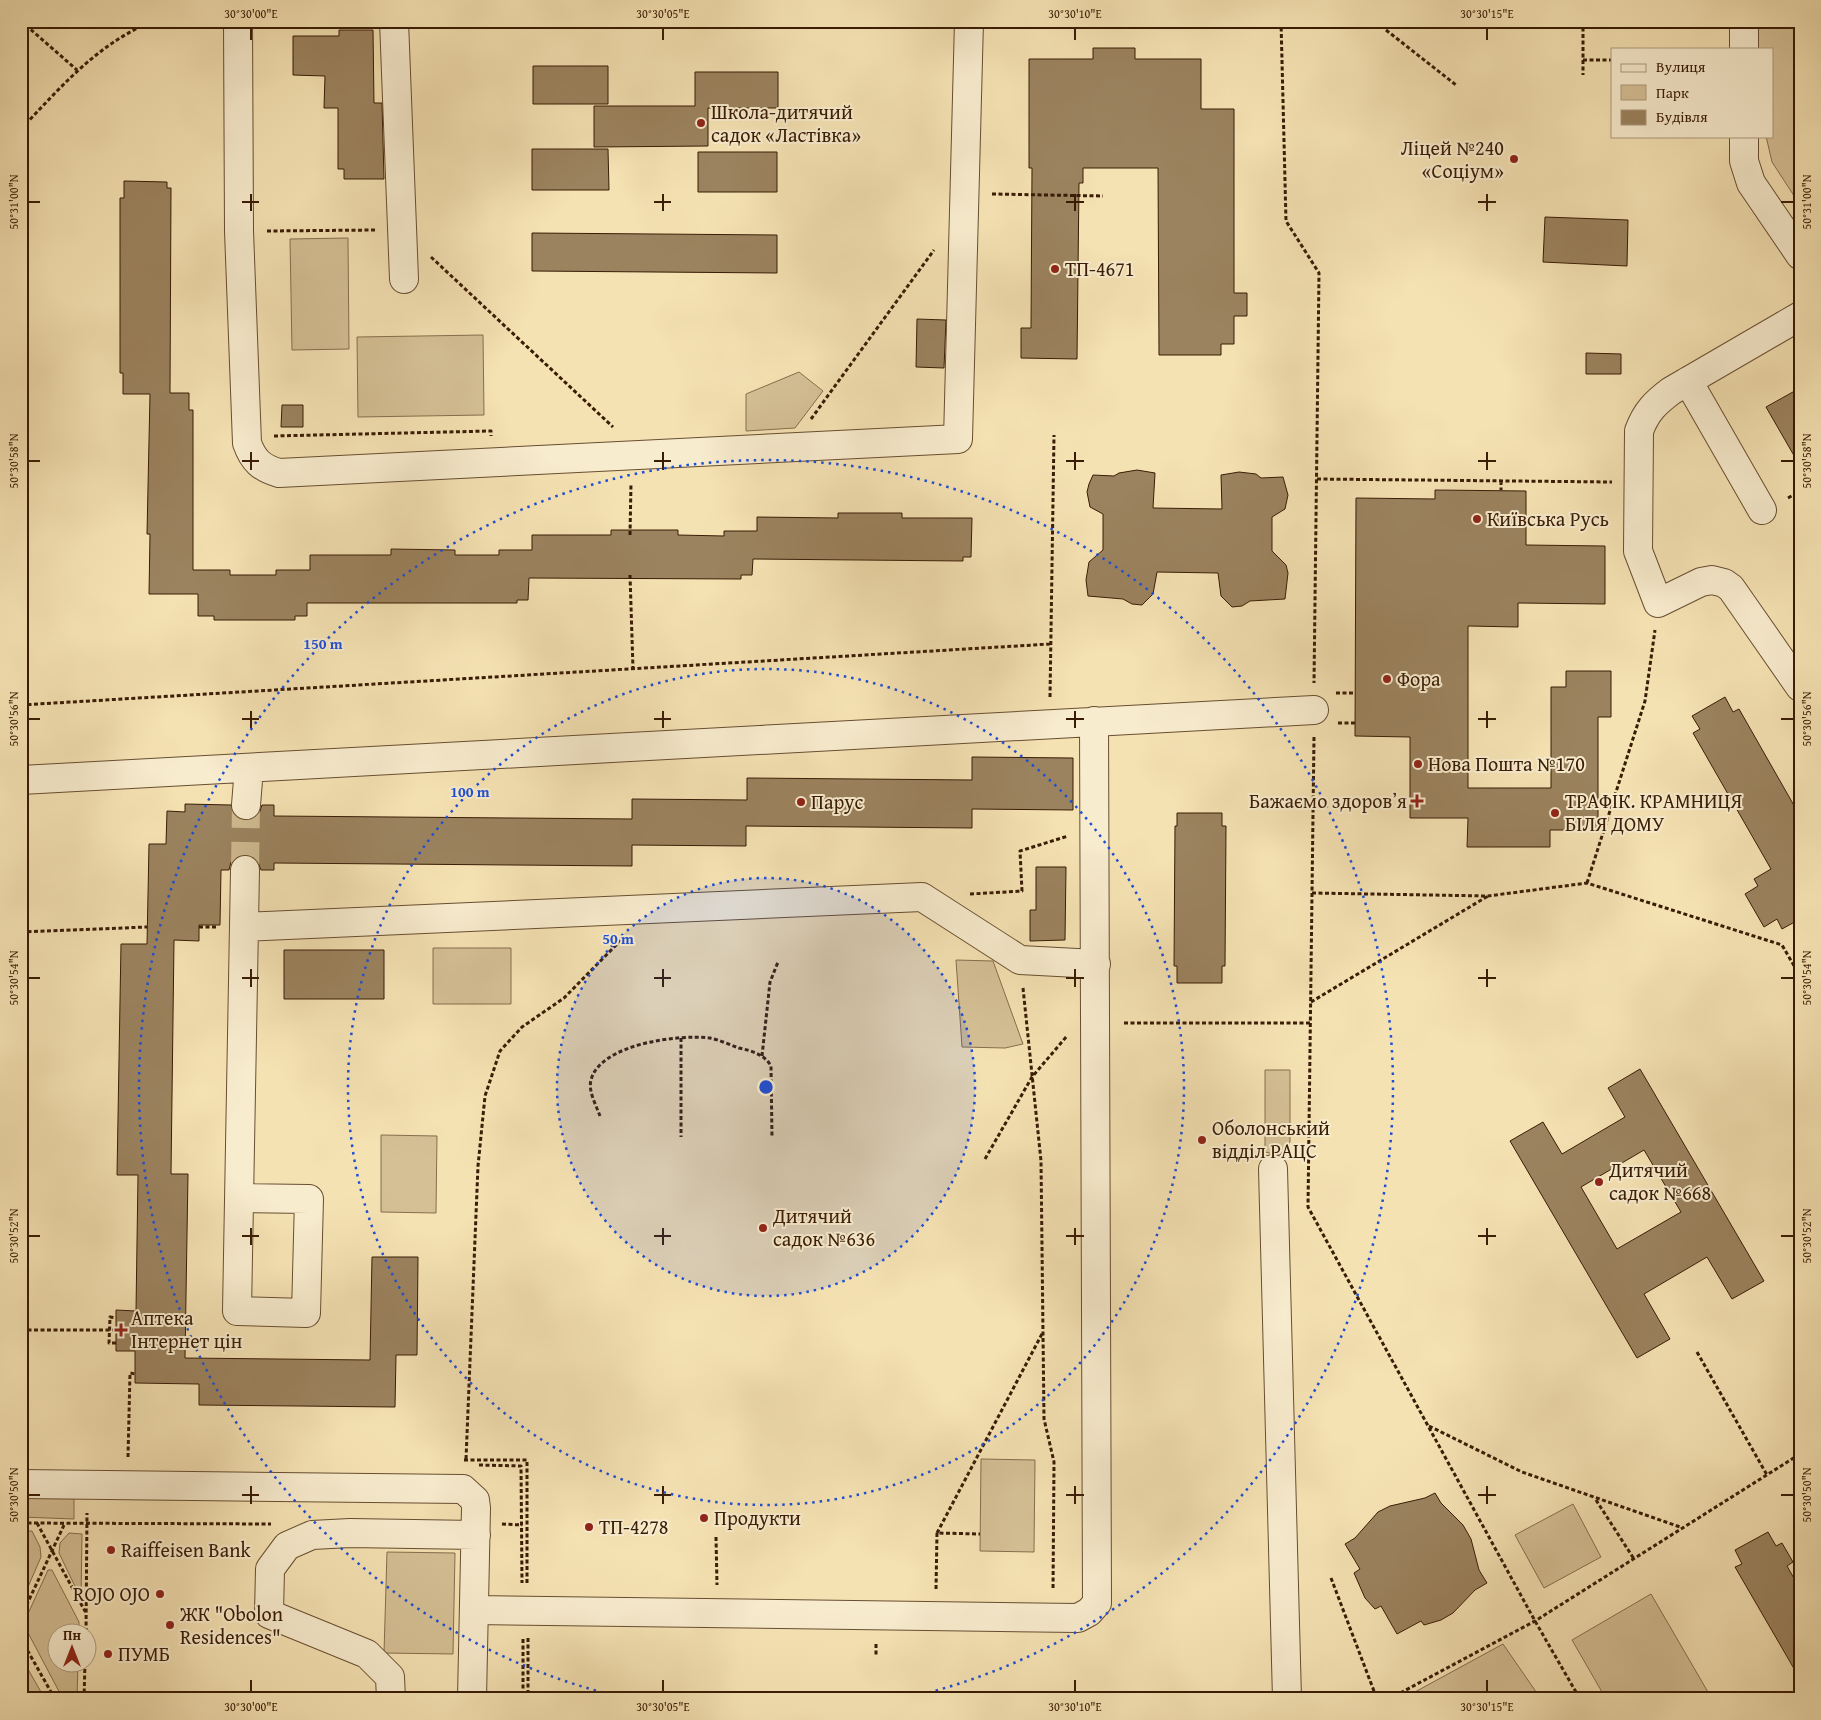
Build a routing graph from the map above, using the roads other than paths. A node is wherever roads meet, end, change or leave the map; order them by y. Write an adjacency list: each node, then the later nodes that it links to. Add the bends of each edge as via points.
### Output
1 (238, 21): 4 (lane, via 239,231 247,443 252,456 265,469 279,473 958,439)
2 (394, 21): 8 (lane)
3 (1744, 21): 5 (lane)
4 (969, 22)
5 (1744, 48)
6 (1744, 138): 7 (lane, via 1744,161 1751,183)
7 (1800, 255)
8 (404, 279)
9 (1800, 316): 10 (lane)
10 (1688, 381): 11 (lane); 12 (lane, via 1655,402 1644,415 1639,431 1638,551 1658,603 1700,582 1712,580 1731,588)
11 (1762, 510)
12 (1800, 687)
13 (1314, 710): 14 (lane)
14 (1094, 721): 15 (lane); 20 (lane)
15 (249, 768): 16 (lane); 17 (lane)
16 (21, 780)
17 (246, 805)
18 (245, 870): 19 (lane)
19 (244, 927): 20 (lane, via 922,896 1020,960); 22 (lane)
20 (1096, 964): 25 (lane, via 1098,1591 1097,1603 1089,1612 1078,1618)
21 (1273, 1169): 28 (lane)
22 (240, 1198): 22 (lane, via 309,1199 306,1313 237,1311)
23 (21, 1484): 24 (lane, via 463,1489 475,1500)
24 (476, 1535): 25 (lane); 26 (lane, via 312,1535 287,1546 270,1569 269,1614 367,1654 390,1677)
25 (474, 1610): 27 (lane)
26 (391, 1699)
27 (472, 1699)
28 (1286, 1699)

